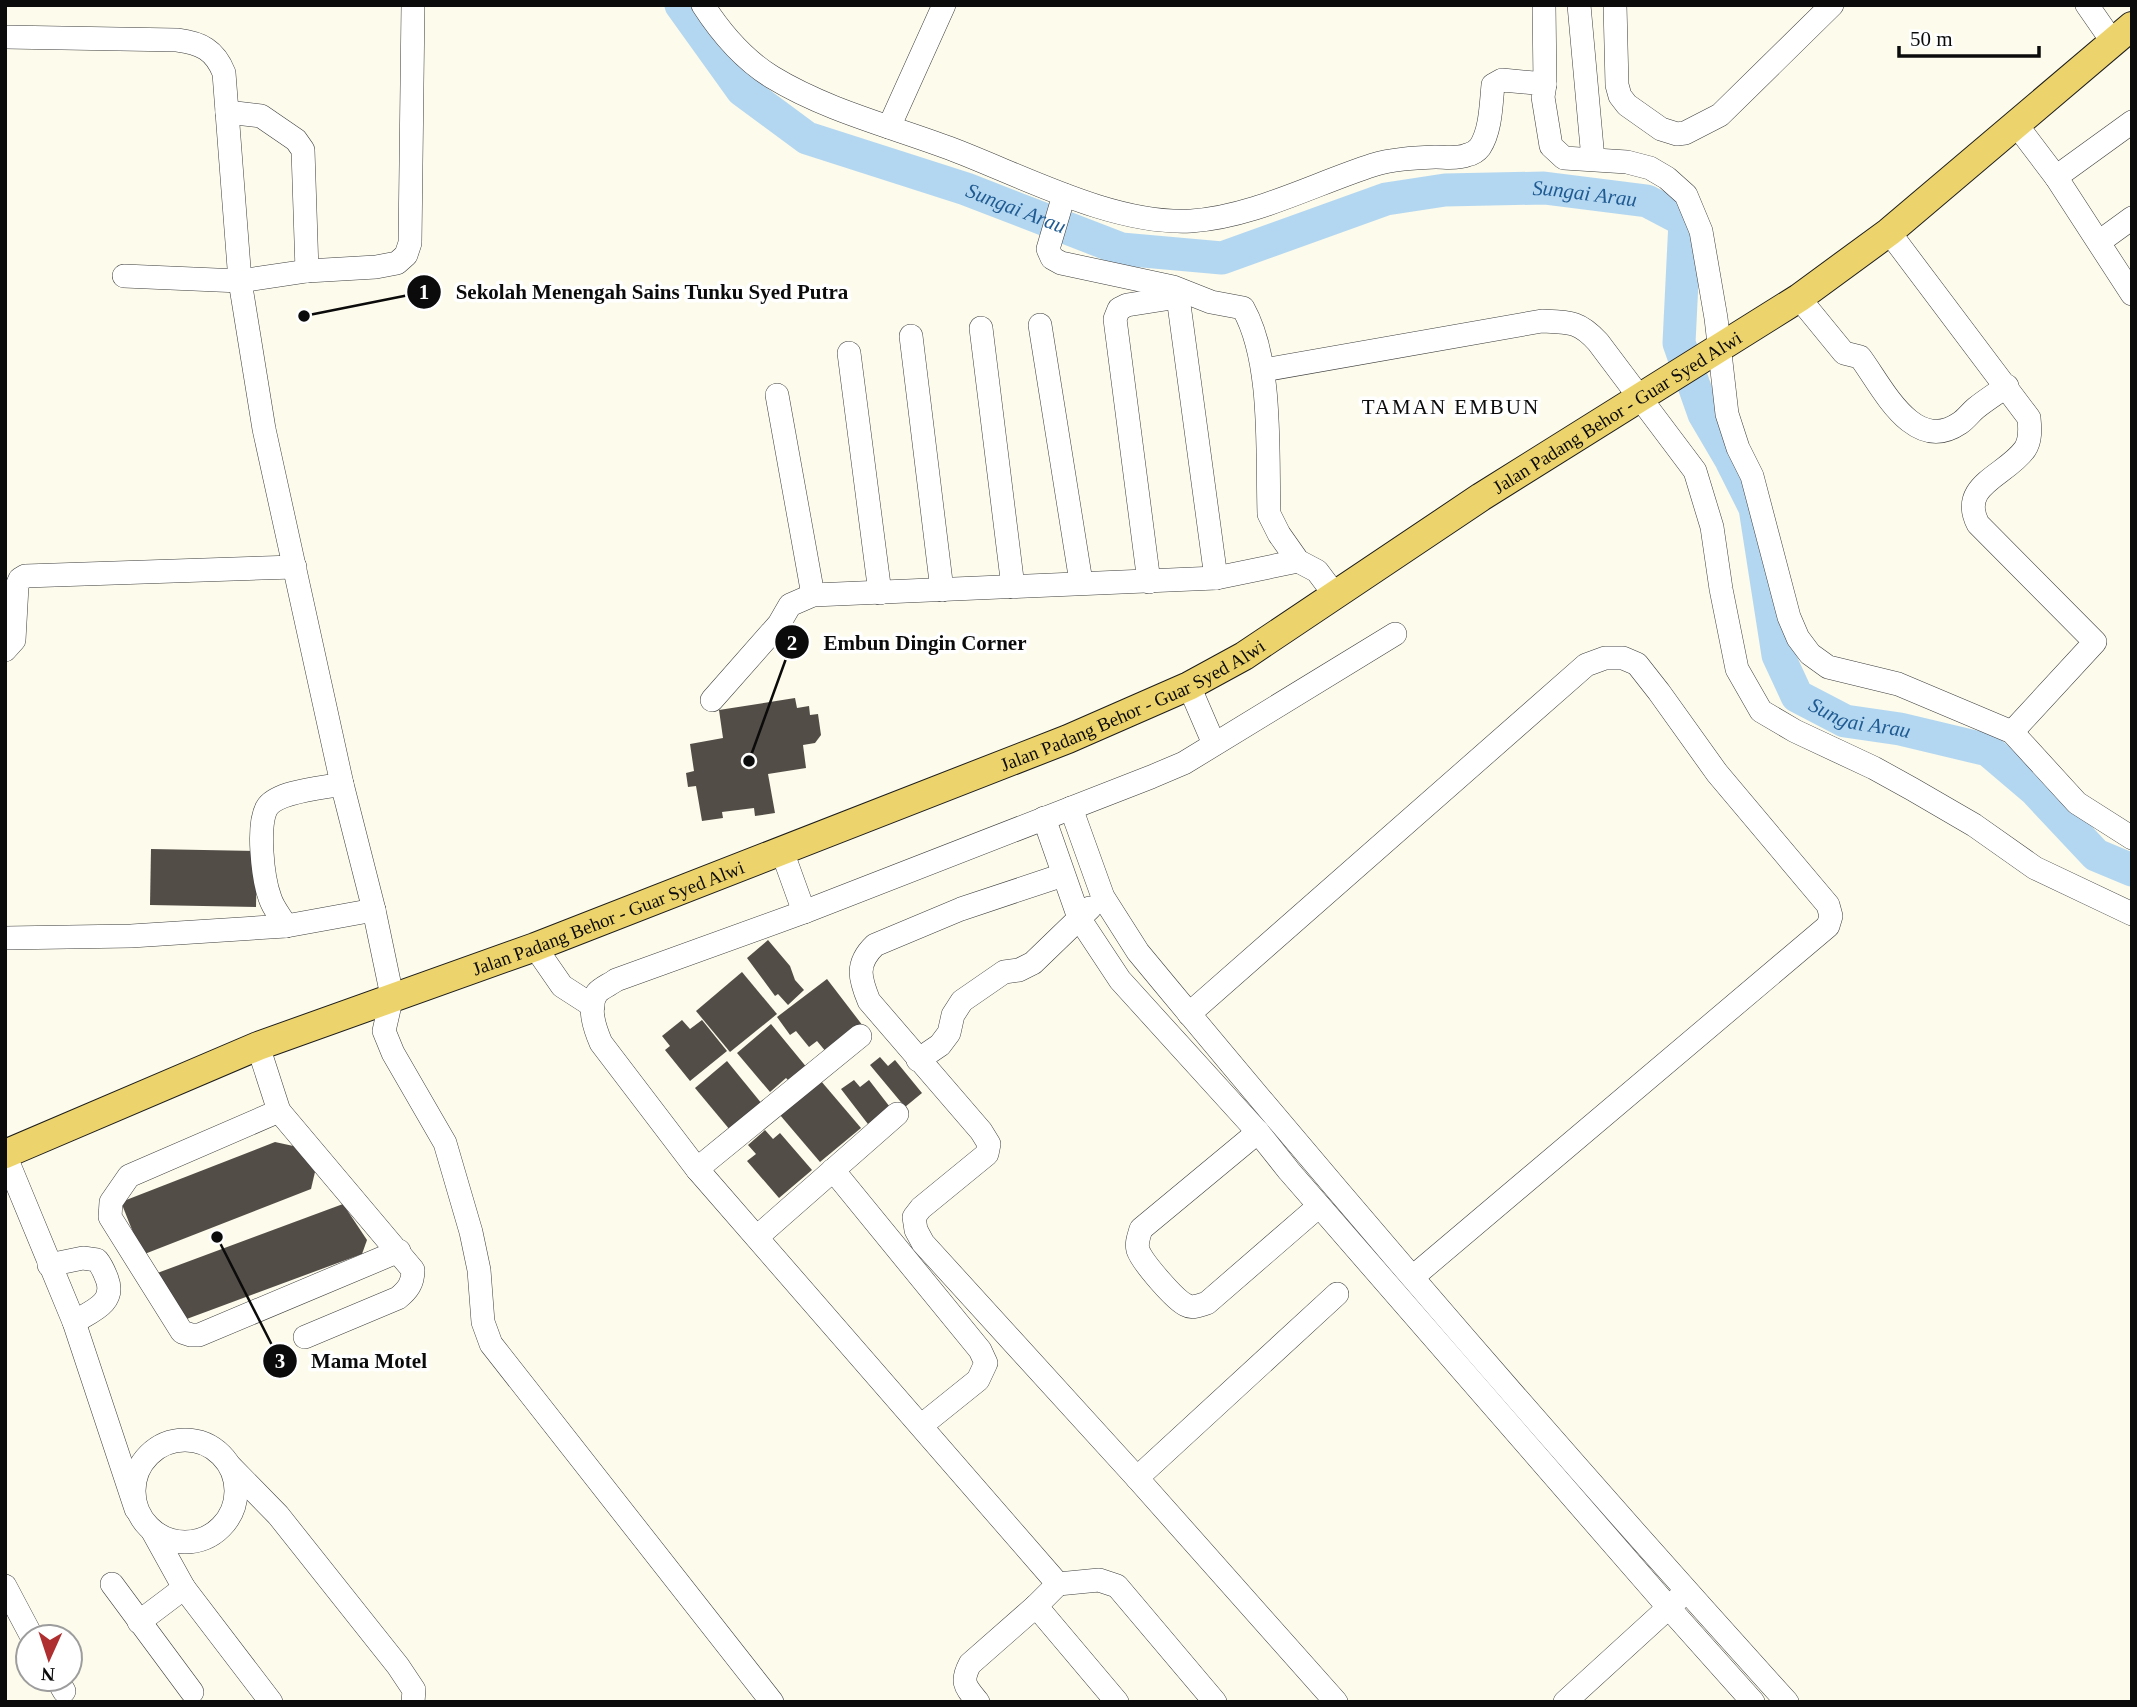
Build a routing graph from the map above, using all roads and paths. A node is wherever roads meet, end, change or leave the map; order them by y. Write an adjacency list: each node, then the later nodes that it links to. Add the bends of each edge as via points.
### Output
1 (413, 5): 22 (street, via 410,243 406,255 397,263 376,267)
2 (703, 5): 15 (street, via 721,33 770,75 800,93)
3 (944, 5): 15 (street)
4 (1545, 5): 11 (street)
5 (1579, 5): 16 (street)
6 (1615, 5): 7 (street, via 1620,96 1661,130 1676,134 1720,115)
7 (1832, 5)
8 (2087, 5): 9 (street)
9 (2122, 33): 14 (main road, Jalan Padang Behor - Guar Syed Alwi)
10 (5, 37): 12 (street, via 195,42 219,60)
11 (1542, 83): 16 (street, via 1550,146 1564,158); 18 (street, via 1502,80 1493,85 1486,135 1479,150 1465,156 1376,164 1223,216 1190,221 1151,218)
12 (227, 111): 22 (street, via 261,116 303,150); 24 (street)
13 (2132, 122): 17 (street)
14 (2015, 123): 17 (street); 20 (main road, Jalan Padang Behor - Guar Syed Alwi)
15 (889, 127): 18 (street)
16 (1593, 159): 31 (street, via 1650,168 1686,195 1701,231)
17 (2056, 177): 21 (street)
18 (1063, 200): 25 (street, via 1048,249 1052,258 1173,287)
19 (2132, 218): 21 (street)
20 (1889, 232): 27 (main road, Jalan Padang Behor - Guar Syed Alwi); 34 (street)
21 (2099, 242): 26 (street)
22 (307, 271): 24 (street)
23 (124, 276): 24 (street)
24 (240, 281): 38 (street, via 264,429)
25 (1180, 294): 33 (street, via 1243,308); 39 (street); 40 (street, via 1127,305 1115,319)
26 (2132, 294)
27 (1799, 298): 31 (main road, Jalan Padang Behor - Guar Syed Alwi); 34 (street, via 1844,353 1860,357 1914,427 1942,430 1959,424)
28 (1040, 326): 41 (street)
29 (981, 328): 42 (street)
30 (911, 336): 43 (street)
31 (1716, 350): 36 (main road, Jalan Padang Behor - Guar Syed Alwi); 51 (street, via 1727,414 1752,476 1789,617 1810,654 1828,667 1898,684)
32 (849, 353): 44 (street)
33 (1264, 370): 36 (street, via 1542,321 1568,322 1590,333); 37 (street, via 1269,514)
34 (2007, 386): 51 (street, via 2029,418 2031,433 2026,448 1982,486 1973,499 1972,513 2095,642)
35 (776, 395): 45 (street)
36 (1642, 397): 46 (main road, Jalan Padang Behor - Guar Syed Alwi, via 1481,496); 62 (street, via 1695,471 1712,527 1737,669 1761,711 1912,789 2035,868)
37 (1298, 561): 39 (street); 46 (street, via 1317,571)
38 (295, 567): 48 (street, via 25,576 17,586 14,640); 53 (street)
39 (1216, 578): 40 (street)
40 (1149, 582): 41 (street)
41 (1080, 583): 42 (street)
42 (1013, 587): 43 (street)
43 (942, 590): 44 (street)
44 (880, 593): 45 (street)
45 (813, 595): 50 (street, via 790,605 779,624)
46 (1335, 595): 49 (main road, Jalan Padang Behor - Guar Syed Alwi, via 1244,656)
47 (1395, 634): 52 (street)
48 (5, 650)
49 (1189, 686): 52 (street); 57 (main road, Jalan Padang Behor - Guar Syed Alwi, via 1068,739)
50 (712, 700)
51 (2012, 732): 56 (street, via 2077,803)
52 (1213, 744): 54 (street, via 1184,763)
53 (342, 784): 60 (street); 64 (street, via 283,796 269,805 262,819 264,874 270,900)
54 (1072, 808): 55 (street); 59 (street)
55 (1044, 818): 58 (street); 61 (street)
56 (2132, 838)
57 (782, 851): 61 (street); 66 (main road, Jalan Padang Behor - Guar Syed Alwi)
58 (1063, 875): 63 (street); 72 (street, via 961,909 875,945 865,954 862,984 869,1001)
59 (1103, 897): 63 (street); 69 (street, via 1138,952)
60 (374, 910): 64 (street); 67 (street)
61 (804, 912): 68 (street, via 616,980 597,993)
62 (2132, 914)
63 (1079, 918): 72 (street, via 1033,963 1004,972 962,1001 949,1033); 75 (street, via 1120,980)
64 (286, 926): 65 (street)
65 (5, 938)
66 (535, 947): 67 (main road, Jalan Padang Behor - Guar Syed Alwi); 68 (street, via 562,986)
67 (392, 996): 71 (main road, Jalan Padang Behor - Guar Syed Alwi); 104 (street, via 384,1031 445,1143 471,1232 483,1322 491,1344)
68 (593, 1006): 77 (street, via 601,1043)
69 (1189, 1014): 83 (street); 83 (street, via 1586,665 1605,658 1637,664 1717,772 1828,905 1828,926)
70 (860, 1036): 77 (street)
71 (258, 1046): 73 (street); 76 (main road, Jalan Padang Behor - Guar Syed Alwi)
72 (918, 1060): 89 (street, via 989,1144 987,1154 920,1208 914,1217 916,1230)
73 (279, 1111): 81 (street); 81 (street, via 130,1176 111,1202 110,1217 182,1332 199,1335)
74 (897, 1114): 78 (street)
75 (1258, 1132): 79 (street); 79 (street, via 1141,1228 1137,1240 1144,1262 1183,1304 1207,1303)
76 (5, 1154): 82 (street)
77 (697, 1169): 80 (street)
78 (833, 1170): 80 (street); 87 (street, via 986,1363 978,1380)
79 (1319, 1206): 98 (street)
80 (757, 1237): 87 (street)
81 (399, 1251): 86 (street, via 413,1270 406,1292)
82 (49, 1265): 85 (street); 85 (street, via 83,1258 96,1260 103,1267 110,1295 104,1304)
83 (1414, 1276): 96 (street)
84 (1337, 1294): 89 (street)
85 (74, 1322): 90 (street)
86 (305, 1337)
87 (922, 1425): 93 (street)
88 (226, 1462): 90 (street, via 200,1443 168,1443 142,1462 135,1477); 91 (street, via 236,1492 233,1507 220,1527 200,1540 184,1542); 103 (street, via 278,1515 390,1655 414,1690)
89 (1138, 1478): 108 (street)
90 (136, 1508): 91 (street)
91 (153, 1532): 95 (street)
92 (111, 1584): 99 (street)
93 (1058, 1584): 97 (street); 107 (street, via 1099,1580 1117,1586)
94 (5, 1586): 100 (street)
95 (184, 1588): 99 (street); 102 (street)
96 (1686, 1590): 98 (street); 111 (street)
97 (1037, 1606): 105 (street, via 970,1664 964,1675 966,1687); 106 (street)
98 (1669, 1608): 109 (street); 110 (street)
99 (139, 1622): 101 (street)
100 (25, 1623)
101 (192, 1692)
102 (259, 1697)
103 (413, 1702)
104 (772, 1702)
105 (978, 1702)
106 (1117, 1702)
107 (1215, 1702)
108 (1336, 1702)
109 (1565, 1702)
110 (1753, 1702)
111 (1787, 1702)

